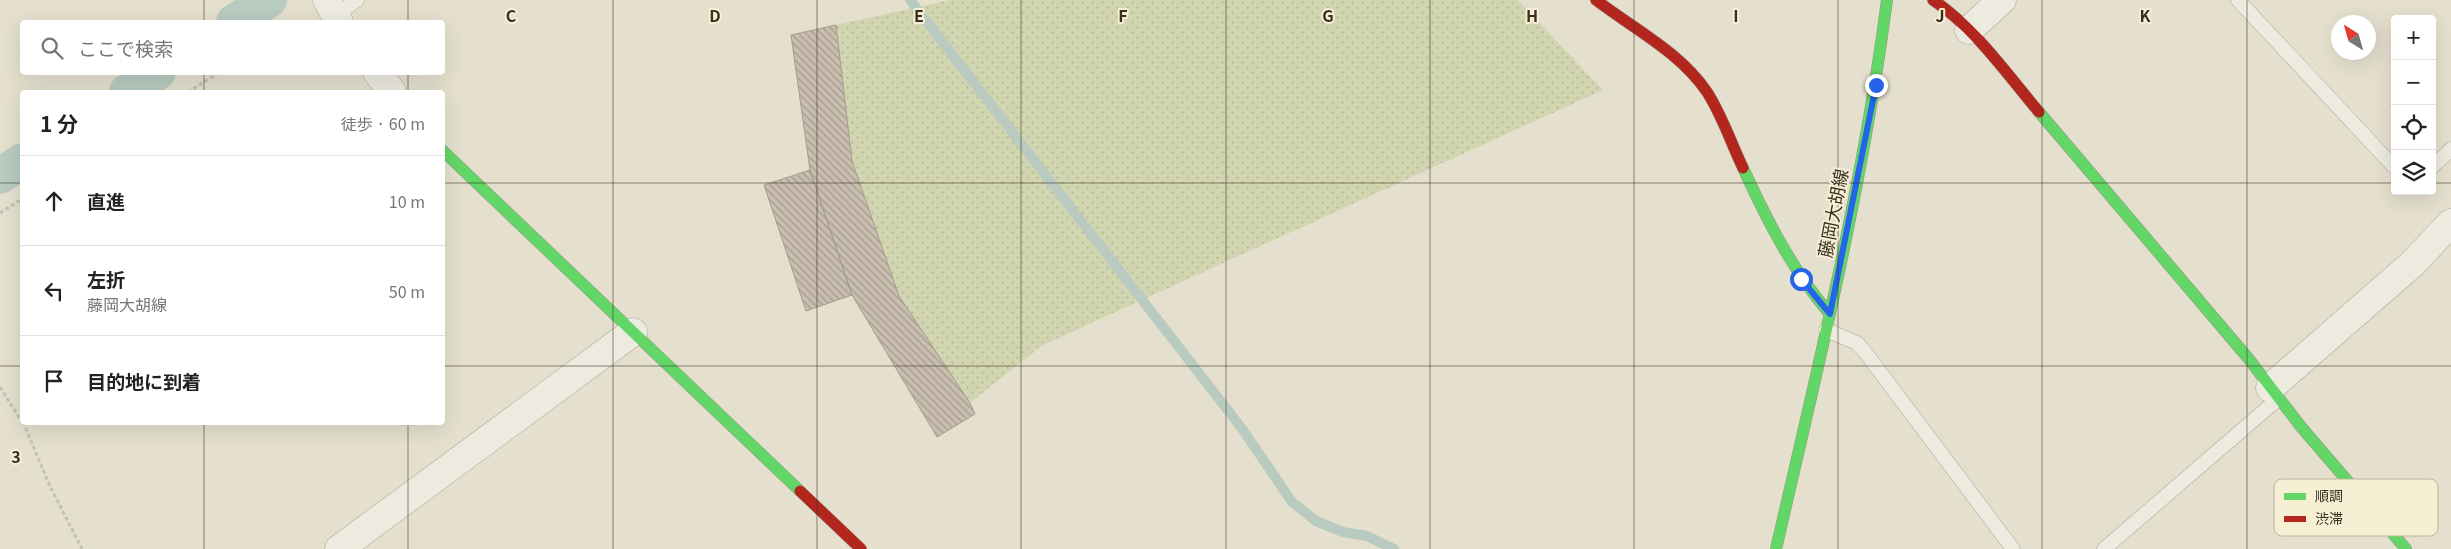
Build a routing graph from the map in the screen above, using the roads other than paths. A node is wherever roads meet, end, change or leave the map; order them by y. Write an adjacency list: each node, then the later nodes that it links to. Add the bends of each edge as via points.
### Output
1 (357, 0): 7 (lane)
2 (1596, 0): 16 (street, via 1688,67 1704,88 1801,279)
3 (1887, 0): 16 (street, 藤岡大胡線, via 1876,85)
4 (1933, 0): 8 (street)
5 (2002, 0): 8 (street)
6 (2238, 0): 14 (lane)
7 (332, 10)
8 (1969, 30): 19 (street, via 2248,358)
9 (379, 75): 10 (street)
10 (390, 90)
11 (2451, 149): 13 (lane)
12 (445, 153): 18 (street)
13 (2436, 163)
14 (2391, 164)
15 (2451, 223): 19 (street, via 2412,264)
16 (1830, 314): 17 (street, 藤岡大胡線)
17 (1826, 330): 24 (street, 藤岡大胡線); 25 (lane, via 1857,343 1865,352)
18 (633, 332): 22 (street); 23 (street)
19 (2274, 393): 20 (street); 26 (lane)
20 (2347, 479)
21 (2395, 536): 27 (street)
22 (339, 549)
23 (860, 549)
24 (1776, 549)
25 (2013, 549)
26 (2104, 549)
27 (2406, 549)

